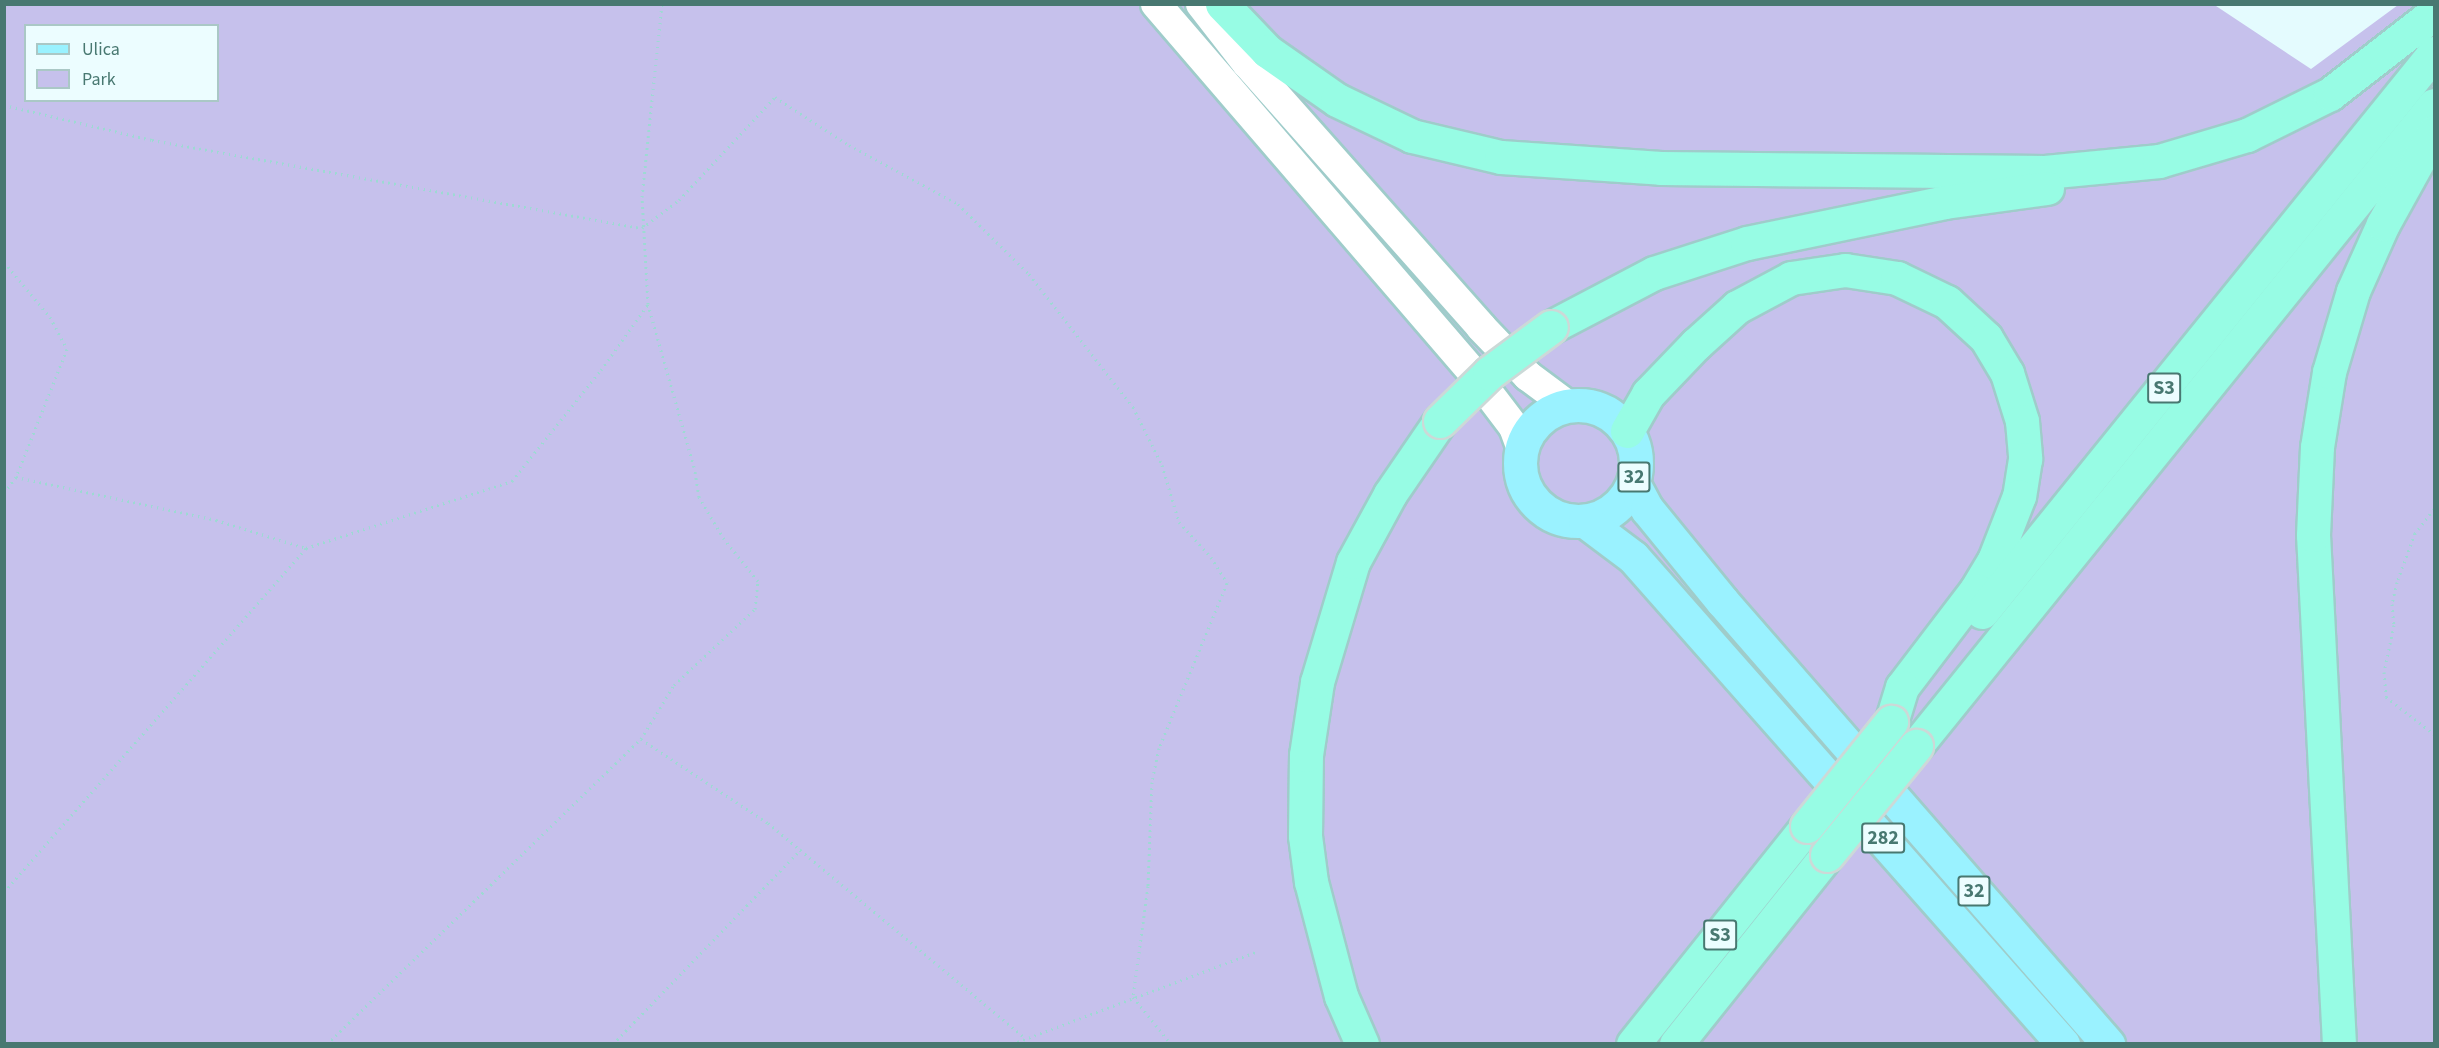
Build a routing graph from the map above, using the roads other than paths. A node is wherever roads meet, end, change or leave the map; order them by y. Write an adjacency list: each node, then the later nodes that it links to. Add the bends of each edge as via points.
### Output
1 (1156, 4): 11 (main road, via 1473,373 1514,427)
2 (1201, 4): 9 (main road, via 1247,63 1481,327 1528,376)
3 (1222, 4): 8 (highway, via 1267,51 1337,100 1412,136 1501,157 1661,168 2045,172)
4 (2434, 13): 8 (highway, via 2383,57 2309,107 2233,140)
5 (2434, 53): 14 (highway, S3)
6 (2434, 105): 18 (highway, S3, bridge)
7 (2434, 132): 15 (highway, via 2383,224 2353,291 2329,372 2317,447 2313,535)
8 (2150, 162): 16 (highway, bridge, via 2125,172 2037,190 1945,202 1747,243 1654,273 1551,327 1489,373 1440,421 1390,494 1353,562 1317,682 1306,755 1305,836 1311,882 1341,996)
9 (1567, 405): 10 (main road, 32, via 1601,409); 11 (main road, via 1533,425)
10 (1627, 431): 12 (main road, 32, via 1634,447); 14 (highway, via 1648,394 1696,344 1737,307 1791,278 1845,270 1897,278 1947,302 1986,338 2007,373 2022,421 2025,459 2019,496 1994,560 1976,590 1902,687)
11 (1522, 448): 13 (main road, via 1522,476 1534,501 1557,517)
12 (1633, 483): 13 (main road, 32, via 1614,508); 20 (main road, 32, via 1647,509 1722,601)
13 (1585, 520): 19 (main road, 282, via 1633,556)
14 (1891, 722): 17 (highway, S3, bridge)
15 (2339, 983): 21 (highway); 22 (highway)
16 (1362, 1044)
17 (1633, 1044)
18 (1676, 1044)
19 (2063, 1044)
20 (2108, 1044)
21 (2339, 1044)
22 (2346, 1044)

